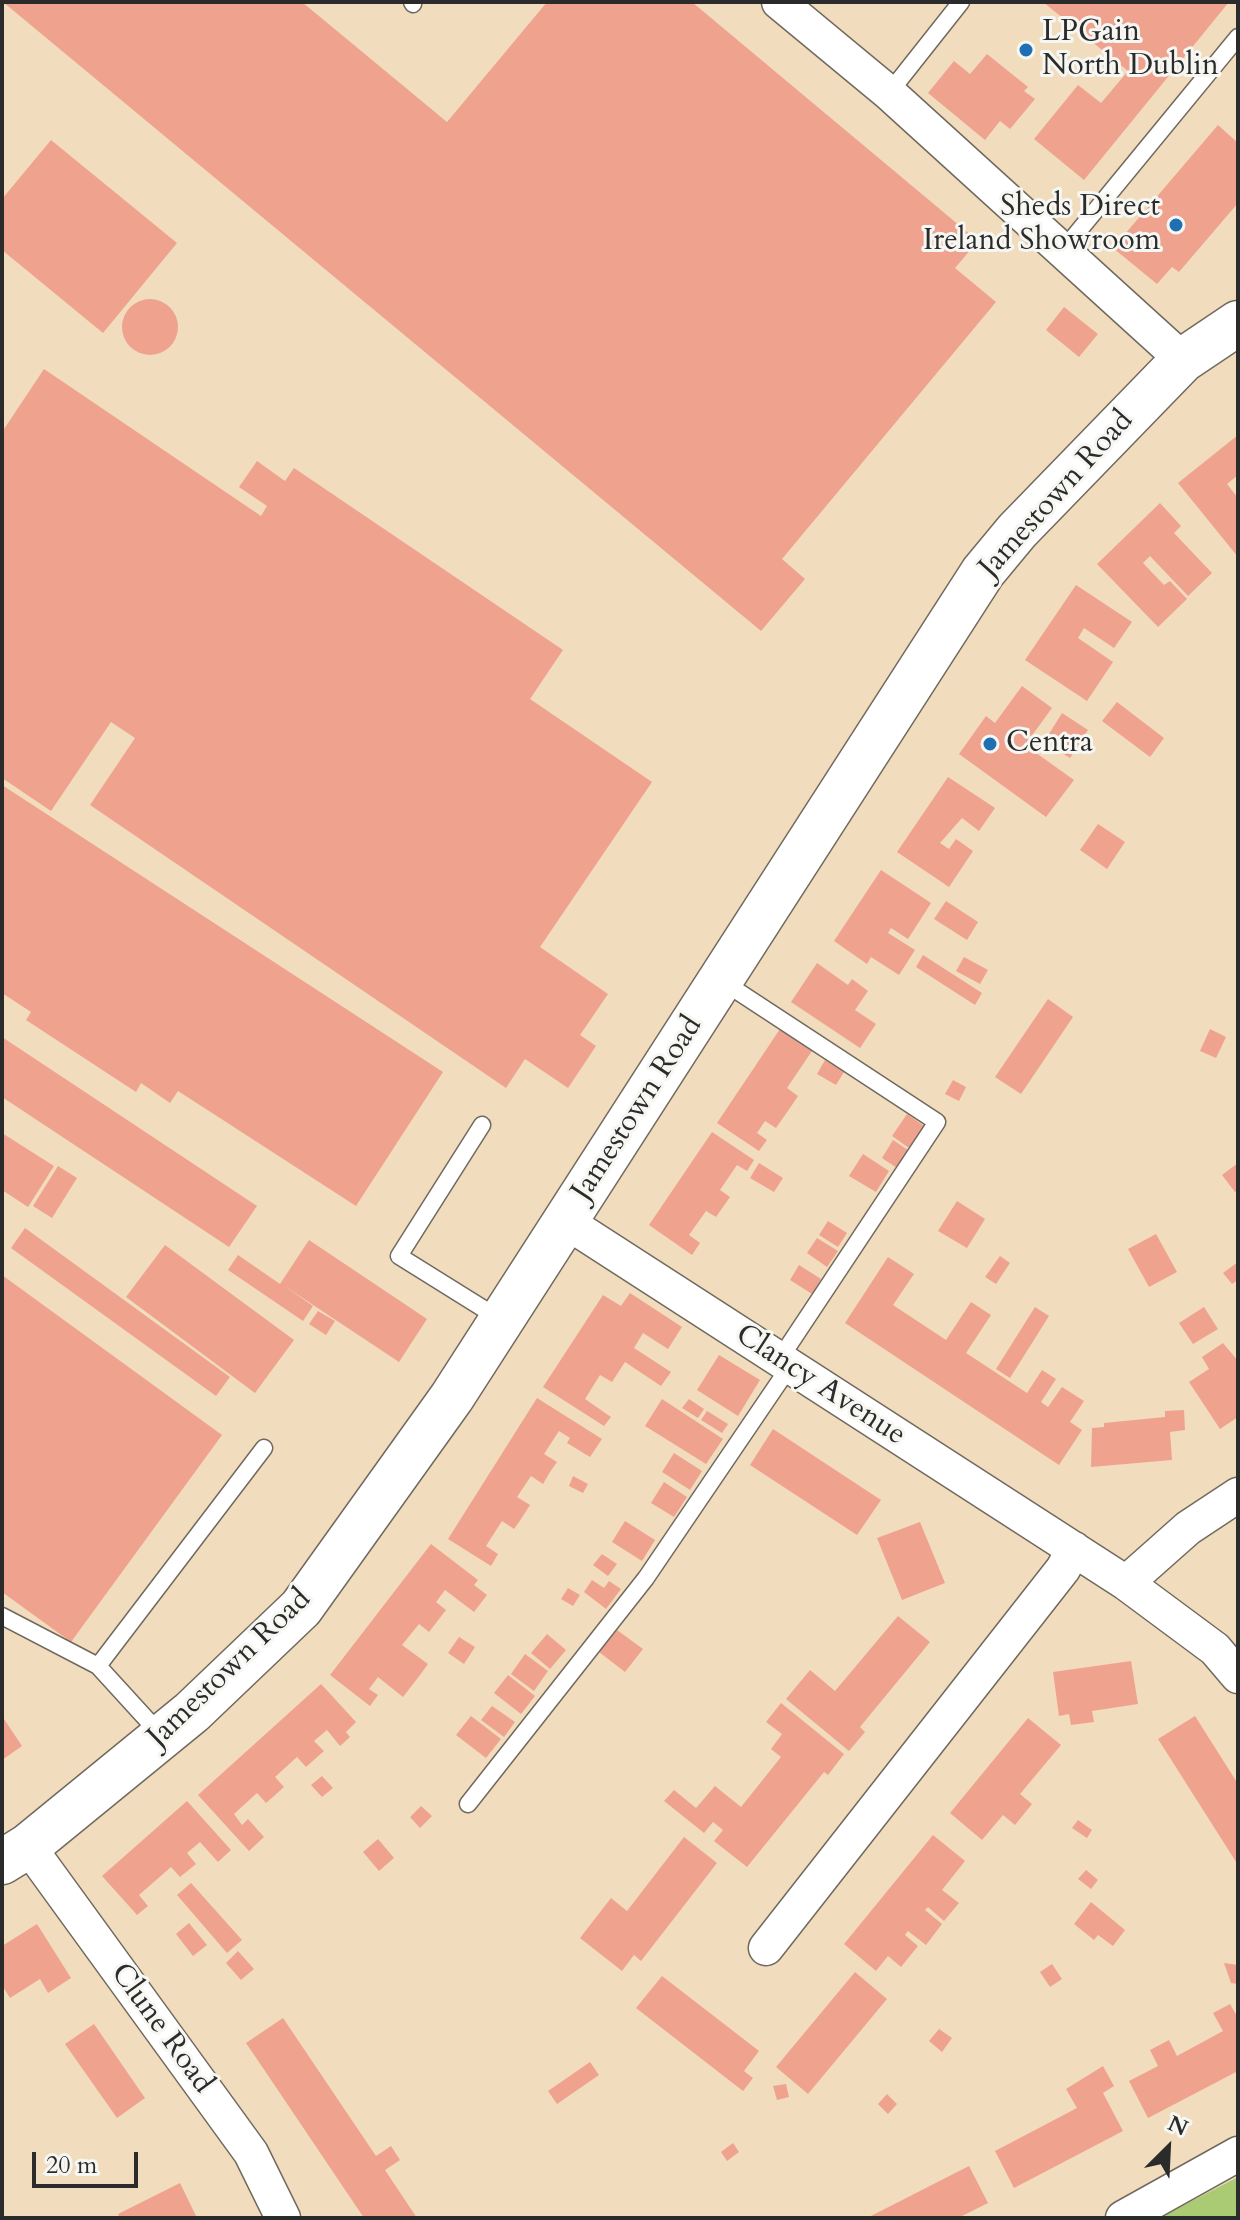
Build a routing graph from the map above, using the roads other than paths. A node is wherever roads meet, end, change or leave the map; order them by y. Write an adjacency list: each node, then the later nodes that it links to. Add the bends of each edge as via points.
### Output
1 (779, 2): 4 (street)
2 (961, 2): 4 (lane)
3 (1238, 37): 5 (lane)
4 (889, 93): 5 (street)
5 (1063, 250): 7 (street)
6 (1238, 323): 7 (street, Jamestown Road)
7 (1183, 360): 8 (street, Jamestown Road, via 983,572)
8 (721, 980): 10 (street, Jamestown Road); 12 (lane, via 937,1122)
9 (482, 1125): 11 (lane, via 399,1256)
10 (565, 1221): 11 (street, Jamestown Road); 12 (street, Clancy Avenue)
11 (502, 1320): 20 (street, Jamestown Road, via 301,1608)
12 (785, 1363): 15 (street, Clancy Avenue); 21 (lane, via 646,1578)
13 (264, 1448): 18 (lane)
14 (1238, 1495): 16 (street, via 1188,1528)
15 (1074, 1549): 16 (street, Clancy Avenue); 23 (street)
16 (1126, 1583): 19 (street, Clancy Avenue, via 1215,1649)
17 (2, 1616): 18 (lane)
18 (98, 1666): 20 (lane)
19 (1238, 1676)
20 (162, 1736): 22 (street, Jamestown Road)
21 (468, 1804)
22 (15, 1854): 25 (street, Clune Road, via 251,2153)
23 (766, 1948)
24 (1238, 2154): 26 (street)
25 (283, 2218)
26 (1123, 2218)

